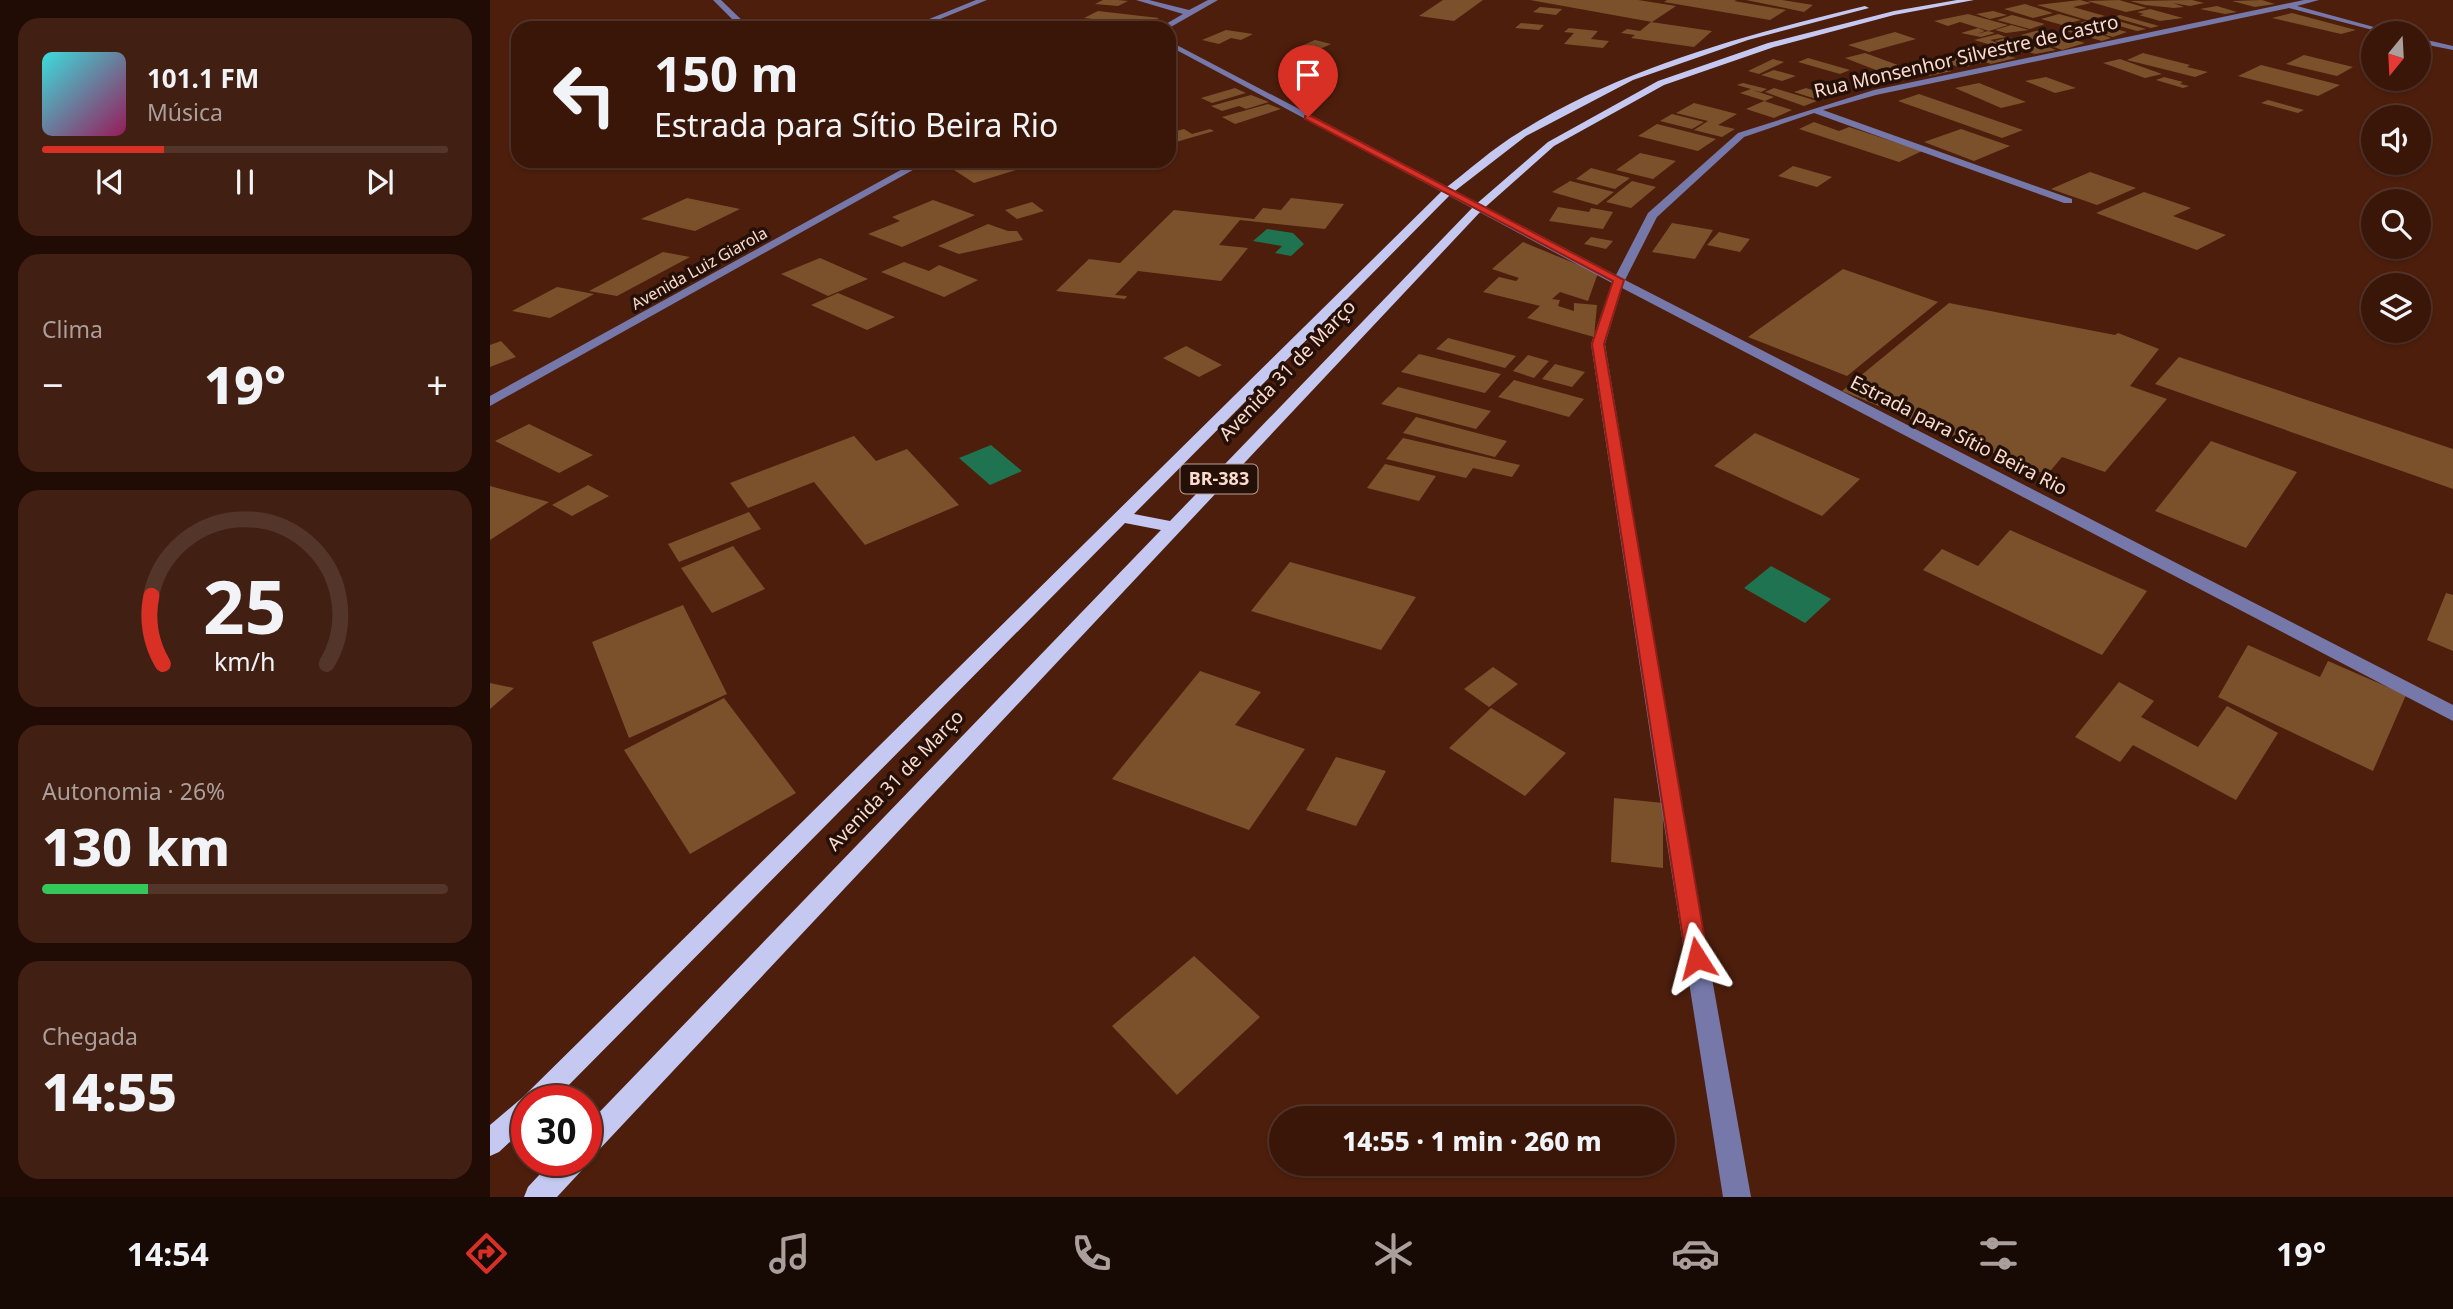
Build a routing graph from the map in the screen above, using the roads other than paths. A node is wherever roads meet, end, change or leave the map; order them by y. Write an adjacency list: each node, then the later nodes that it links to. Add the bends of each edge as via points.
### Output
1 (717, 0): 13 (street)
2 (983, 0): 14 (street)
3 (1140, 0): 11 (street)
4 (1214, 0): 11 (street)
5 (1910, 0): 10 (main road, Avenida 31 de Março / BR-383)
6 (1970, 0): 12 (main road, Avenida 31 de Março / BR-383)
7 (2269, 0): 9 (street)
8 (2315, 0): 9 (street, Rua Monsenhor Silvestre de Castro)
9 (2288, 5): 16 (street); 22 (street, Rua Monsenhor Silvestre de Castro)
10 (1870, 7): 12 (main road); 20 (main road, Avenida 31 de Março / BR-383, via 1745,38)
11 (1190, 13): 15 (street)
12 (1894, 13): 21 (main road, Avenida 31 de Março / BR-383, via 1771,45)
13 (739, 21)
14 (929, 21)
15 (1176, 21)
16 (2361, 25)
17 (2431, 43): 19 (street)
18 (1176, 47): 24 (street, Estrada para Sítio Beira Rio)
19 (2453, 48)
20 (1630, 78): 21 (main road); 24 (main road, Avenida 31 de Março / BR-383, via 1522,134)
21 (1661, 83): 26 (main road, Avenida 31 de Março / BR-383, via 1551,144)
22 (1814, 110): 25 (street); 27 (street, Rua Monsenhor Silvestre de Castro, via 1741,135 1652,215)
23 (911, 168): 28 (street, Avenida Luiz Giarola)
24 (1447, 192): 26 (street, Estrada para Sítio Beira Rio); 29 (main road, Avenida 31 de Março / BR-383)
25 (2068, 201)
26 (1478, 208): 27 (street, Estrada para Sítio Beira Rio); 30 (main road, Avenida 31 de Março / BR-383)
27 (1619, 280): 31 (street, Estrada para Sítio Beira Rio); 38 (street, Rua Monsenhor Silvestre de Castro, via 1598,344)
28 (490, 402)
29 (1122, 517): 30 (main road); 32 (main road, Avenida 31 de Março / BR-383)
30 (1173, 527): 34 (main road, Avenida 31 de Março / BR-383)
31 (2453, 714)
32 (550, 1085)
33 (511, 1123): 35 (main road)
34 (602, 1128)
35 (490, 1143)
36 (557, 1176): 37 (main road)
37 (538, 1197)
38 (1737, 1197)

